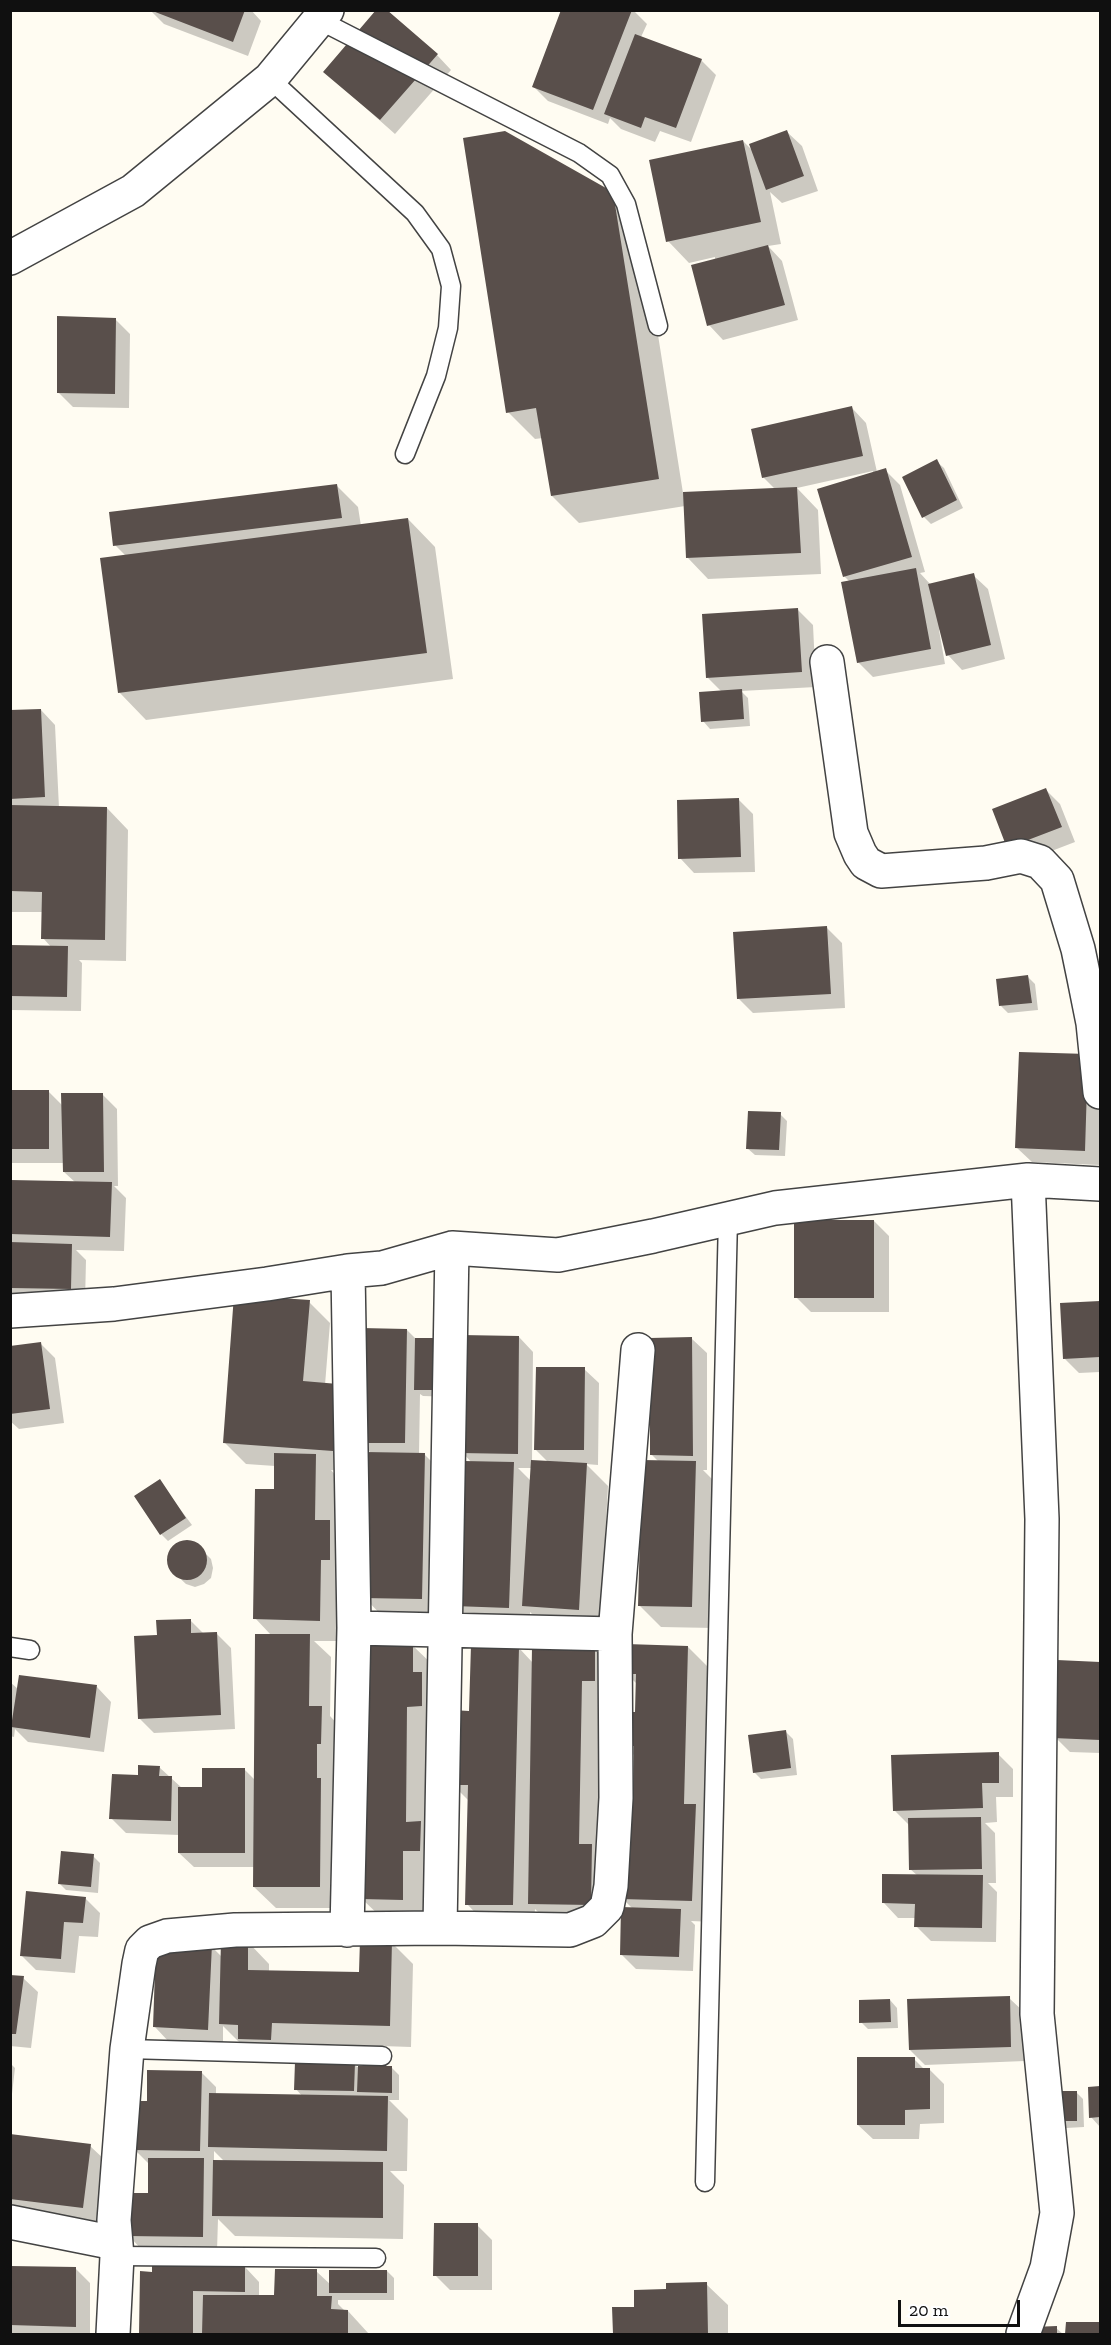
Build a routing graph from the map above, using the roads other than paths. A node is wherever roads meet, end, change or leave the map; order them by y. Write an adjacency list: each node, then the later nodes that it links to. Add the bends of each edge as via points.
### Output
1 (323, 16): 2 (street); 4 (lane, via 579,153 610,175 626,204)
2 (270, 79): 3 (street, via 134,190); 5 (lane, via 415,213 441,249 450,286 448,328 436,376)
3 (10, 258)
4 (658, 326)
5 (405, 454)
6 (827, 663): 7 (street, via 852,833 866,863 881,871 986,863 1021,856 1040,862 1057,880 1078,949 1093,1023)
7 (1101, 1092)
8 (1028, 1180): 9 (street); 10 (street, via 775,1208); 29 (street, via 1042,1519 1037,2014 1057,2213 1047,2268)
9 (1101, 1184)
10 (728, 1218): 11 (street, via 558,1255); 24 (lane)
11 (452, 1248): 12 (street, via 382,1268); 16 (street)
12 (348, 1271): 13 (street, via 114,1304); 15 (street)
13 (10, 1311)
14 (638, 1350): 17 (street)
15 (354, 1628): 16 (street); 21 (street)
16 (445, 1629): 17 (street); 20 (street)
17 (615, 1634): 20 (street, via 616,1798 607,1907 593,1921 570,1930)
18 (10, 1647): 19 (lane)
19 (30, 1650)
20 (440, 1928): 21 (street)
21 (347, 1930): 22 (street, via 235,1930 167,1936 150,1942 142,1950)
22 (127, 2049): 23 (lane); 26 (street, via 114,2220)
23 (382, 2056)
24 (705, 2182)
25 (10, 2222): 26 (street)
26 (116, 2249): 27 (lane); 28 (street)
27 (376, 2258)
28 (113, 2334)
29 (1023, 2334)

